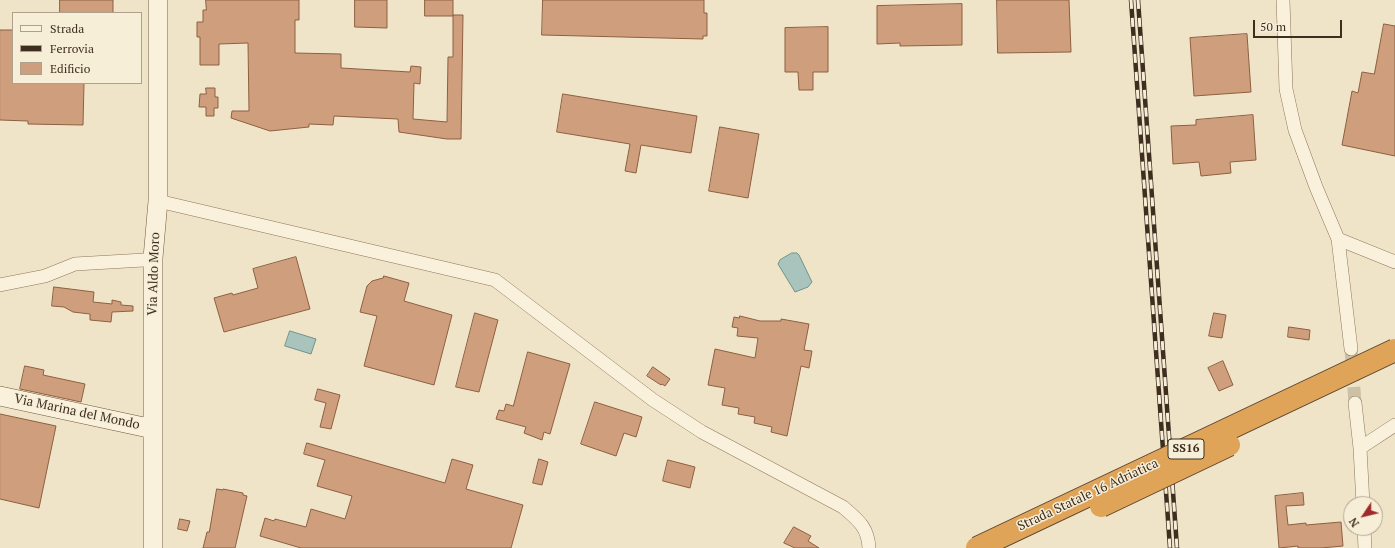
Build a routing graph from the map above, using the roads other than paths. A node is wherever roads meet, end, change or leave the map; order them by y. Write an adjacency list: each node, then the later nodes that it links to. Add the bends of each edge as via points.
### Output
1 (158, 0): 3 (main road, Via Aldo Moro)
2 (1283, 0): 4 (street, via 1286,89 1295,130)
3 (158, 201): 5 (main road, Via Aldo Moro); 19 (street, via 495,280 653,400 702,432 843,507 860,522 868,538)
4 (1338, 239): 6 (street); 8 (street)
5 (153, 258): 7 (street, via 75,264 45,276); 14 (main road, Via Aldo Moro)
6 (1395, 262)
7 (0, 285)
8 (1351, 349)
9 (1395, 350): 20 (highway, Strada Statale 16 Adriatica / SS16, bridge)
10 (1395, 367): 21 (highway, Strada Statale 16 Adriatica / SS16, bridge)
11 (0, 396): 14 (main road, Via Marina del Mondo)
12 (1356, 403): 15 (street)
13 (1395, 425): 15 (street)
14 (153, 429): 18 (main road, Via Aldo Moro)
15 (1360, 448): 16 (street)
16 (1363, 496)
17 (1364, 536): 22 (street)
18 (153, 548)
19 (869, 548)
20 (977, 548)
21 (1012, 548)
22 (1365, 548)

